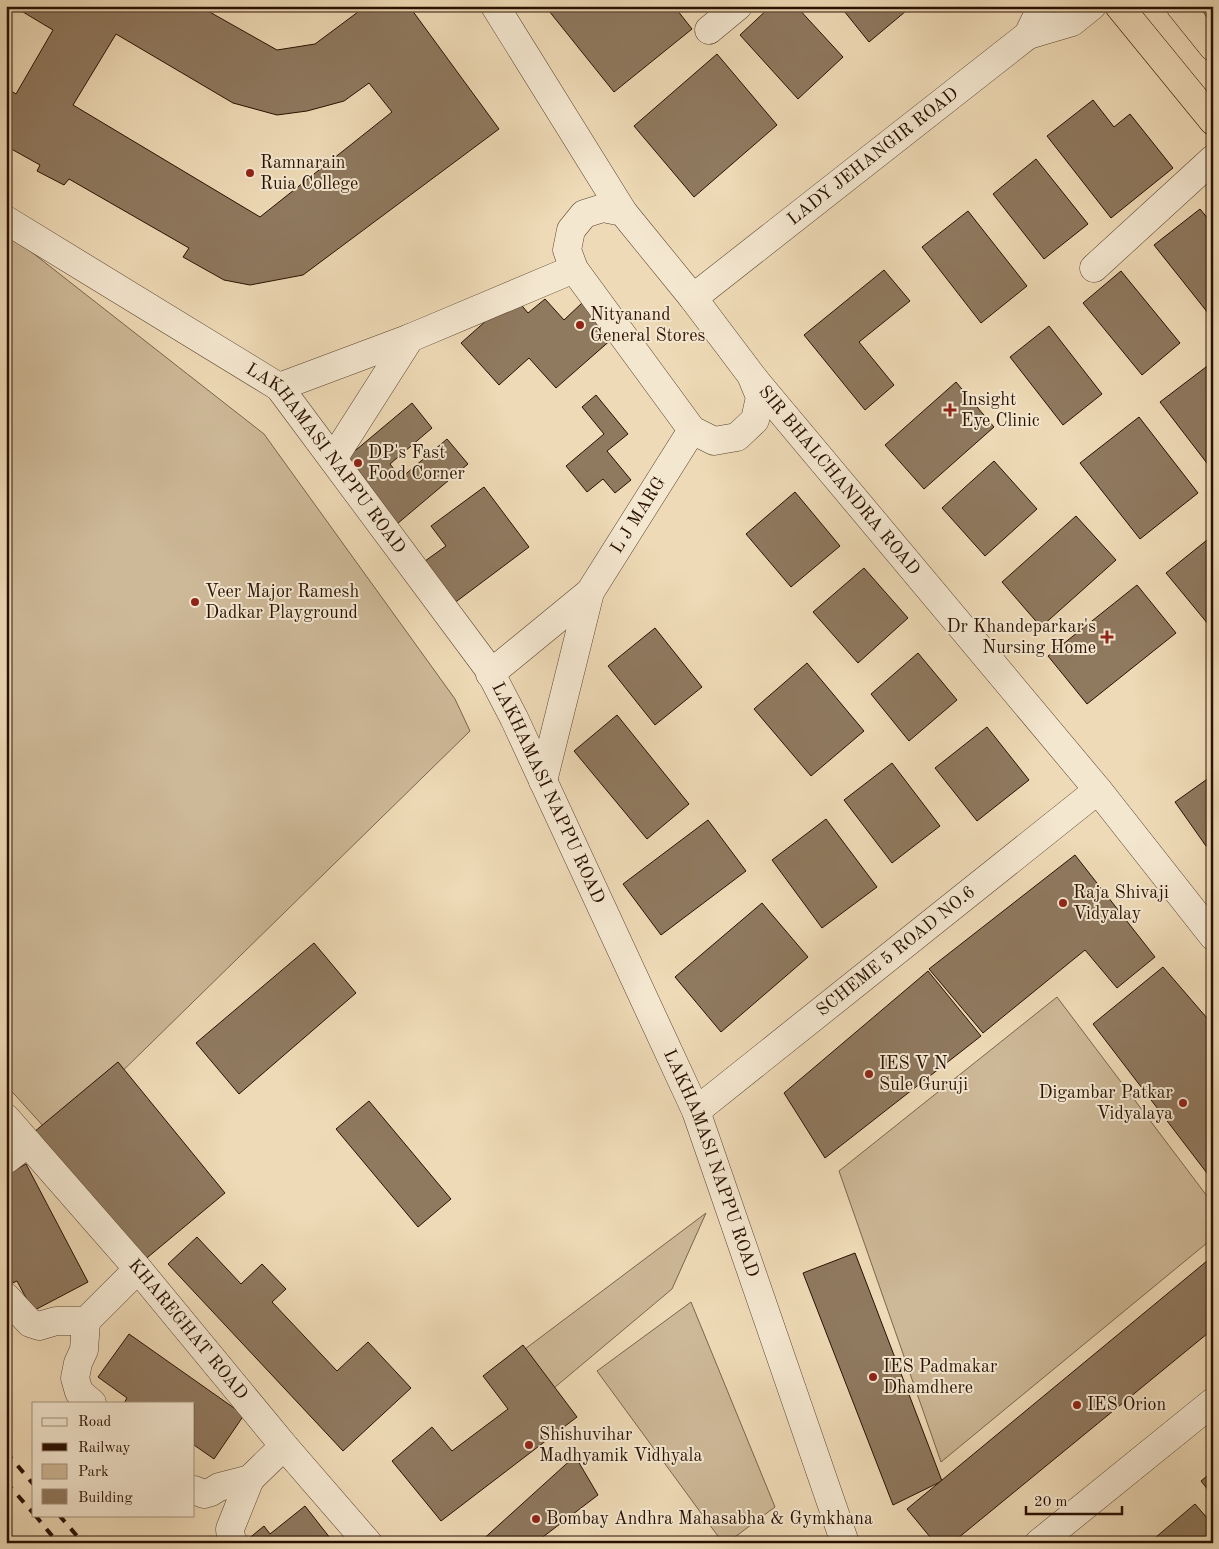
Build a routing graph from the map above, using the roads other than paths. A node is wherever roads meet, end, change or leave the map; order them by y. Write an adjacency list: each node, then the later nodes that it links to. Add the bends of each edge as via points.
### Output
1 (495, 6): 12 (street, SIR BHALCHANDRA ROAD)
2 (738, 6): 7 (street)
3 (1042, 6): 8 (street, LADY JEHANGIR ROAD)
4 (1092, 6): 8 (street, via 1072,22)
5 (1118, 6): 10 (highway)
6 (1180, 6): 9 (highway)
7 (709, 30)
8 (1028, 35): 16 (street, LADY JEHANGIR ROAD)
9 (1213, 47)
10 (1213, 121)
11 (1213, 159): 14 (street)
12 (623, 212): 15 (street, via 603,208 584,214 571,230 568,250); 16 (street, SIR BHALCHANDRA ROAD)
13 (6, 220): 19 (street, LAKHAMASI NAPPU ROAD)
14 (1094, 268)
15 (574, 269): 17 (street); 20 (street)
16 (693, 298): 18 (street, SIR BHALCHANDRA ROAD)
17 (410, 338): 19 (street); 21 (street)
18 (751, 375): 20 (street, via 760,397 755,420 737,437 714,440); 25 (street, SIR BHALCHANDRA ROAD)
19 (279, 387): 21 (street, LAKHAMASI NAPPU ROAD)
20 (692, 430): 22 (street, L J MARG)
21 (332, 459): 23 (street, LAKHAMASI NAPPU ROAD)
22 (590, 592): 23 (street, L J MARG); 24 (street)
23 (490, 674): 24 (street, LAKHAMASI NAPPU ROAD)
24 (543, 781): 27 (street, LAKHAMASI NAPPU ROAD)
25 (1098, 790): 26 (street, SIR BHALCHANDRA ROAD); 27 (street, SCHEME 5 ROAD NO.6)
26 (1213, 936)
27 (696, 1111): 41 (street, LAKHAMASI NAPPU ROAD)
28 (6, 1118): 29 (street, KHAREGHAT ROAD)
29 (28, 1142): 30 (street); 31 (street, KHAREGHAT ROAD)
30 (6, 1160)
31 (138, 1269): 33 (street); 36 (street, KHAREGHAT ROAD)
32 (6, 1297): 33 (street, via 30,1323 39,1326 56,1321)
33 (86, 1321): 34 (street, via 84,1350 74,1378 80,1392)
34 (91, 1402)
35 (1213, 1402): 42 (street)
36 (284, 1446): 37 (street); 40 (street, KHAREGHAT ROAD)
37 (250, 1479): 38 (street, via 204,1494); 39 (street, via 230,1530)
38 (195, 1490)
39 (234, 1543)
40 (368, 1543)
41 (846, 1543)
42 (1039, 1543)

